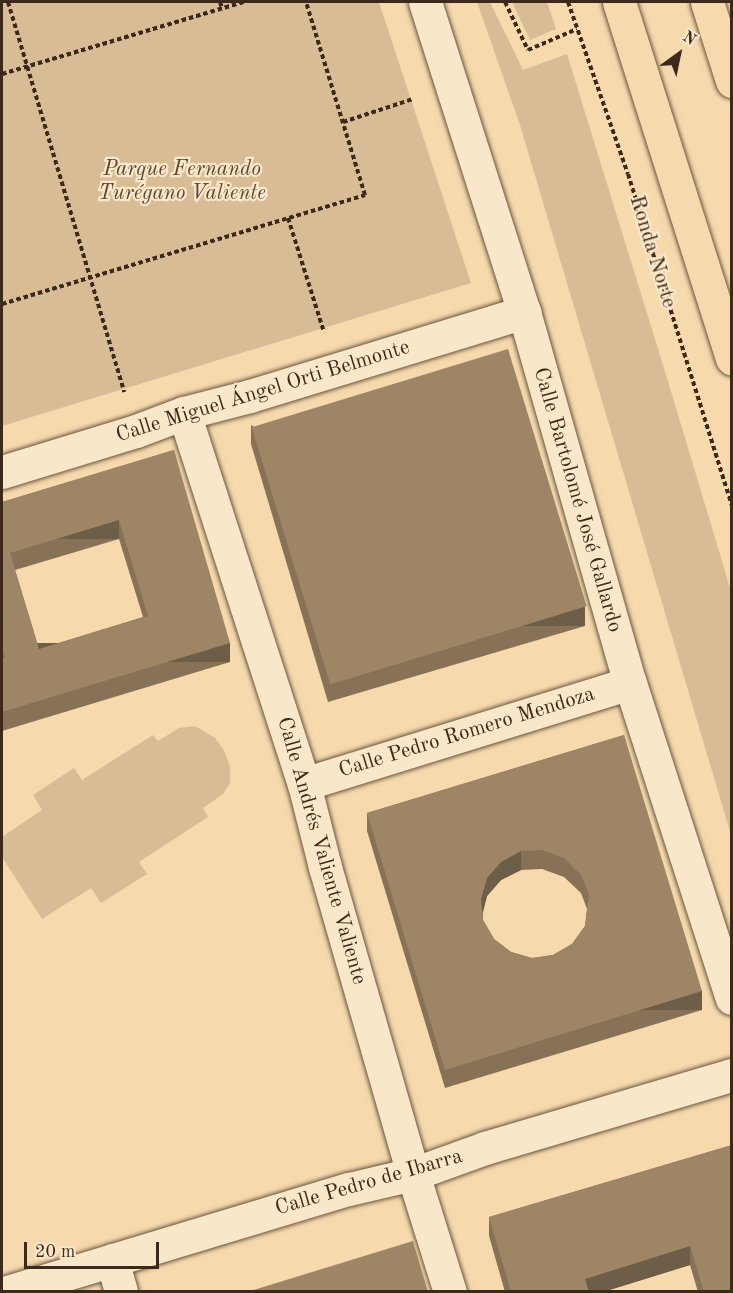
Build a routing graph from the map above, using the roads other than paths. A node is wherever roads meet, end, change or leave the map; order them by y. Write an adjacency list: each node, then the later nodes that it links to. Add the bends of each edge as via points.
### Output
1 (425, 2): 5 (street, Calle Bartolomé José Gallardo)
2 (619, 2): 6 (highway, Ronda Norte)
3 (707, 2): 4 (highway)
4 (732, 81)
5 (524, 312): 7 (street, Calle Miguel Ángel Orti Belmonte); 9 (street, Calle Bartolomé José Gallardo)
6 (732, 359)
7 (184, 413): 8 (street, Calle Miguel Ángel Orti Belmonte); 10 (street, Calle Andrés Valiente Valiente)
8 (2, 472)
9 (630, 683): 10 (street, Calle Pedro Romero Mendoza); 11 (street, Calle Bartolomé José Gallardo)
10 (304, 784): 13 (street, Calle Andrés Valiente Valiente)
11 (732, 998)
12 (732, 1075): 13 (street, Calle Pedro de Ibarra, via 485,1148)
13 (413, 1174): 14 (street, Calle Pedro de Ibarra, via 349,1188); 17 (street, Calle Andrés Valiente Valiente)
14 (112, 1260): 15 (street, Calle Pedro de Ibarra); 16 (street)
15 (7, 1292)
16 (121, 1292)
17 (450, 1292)

